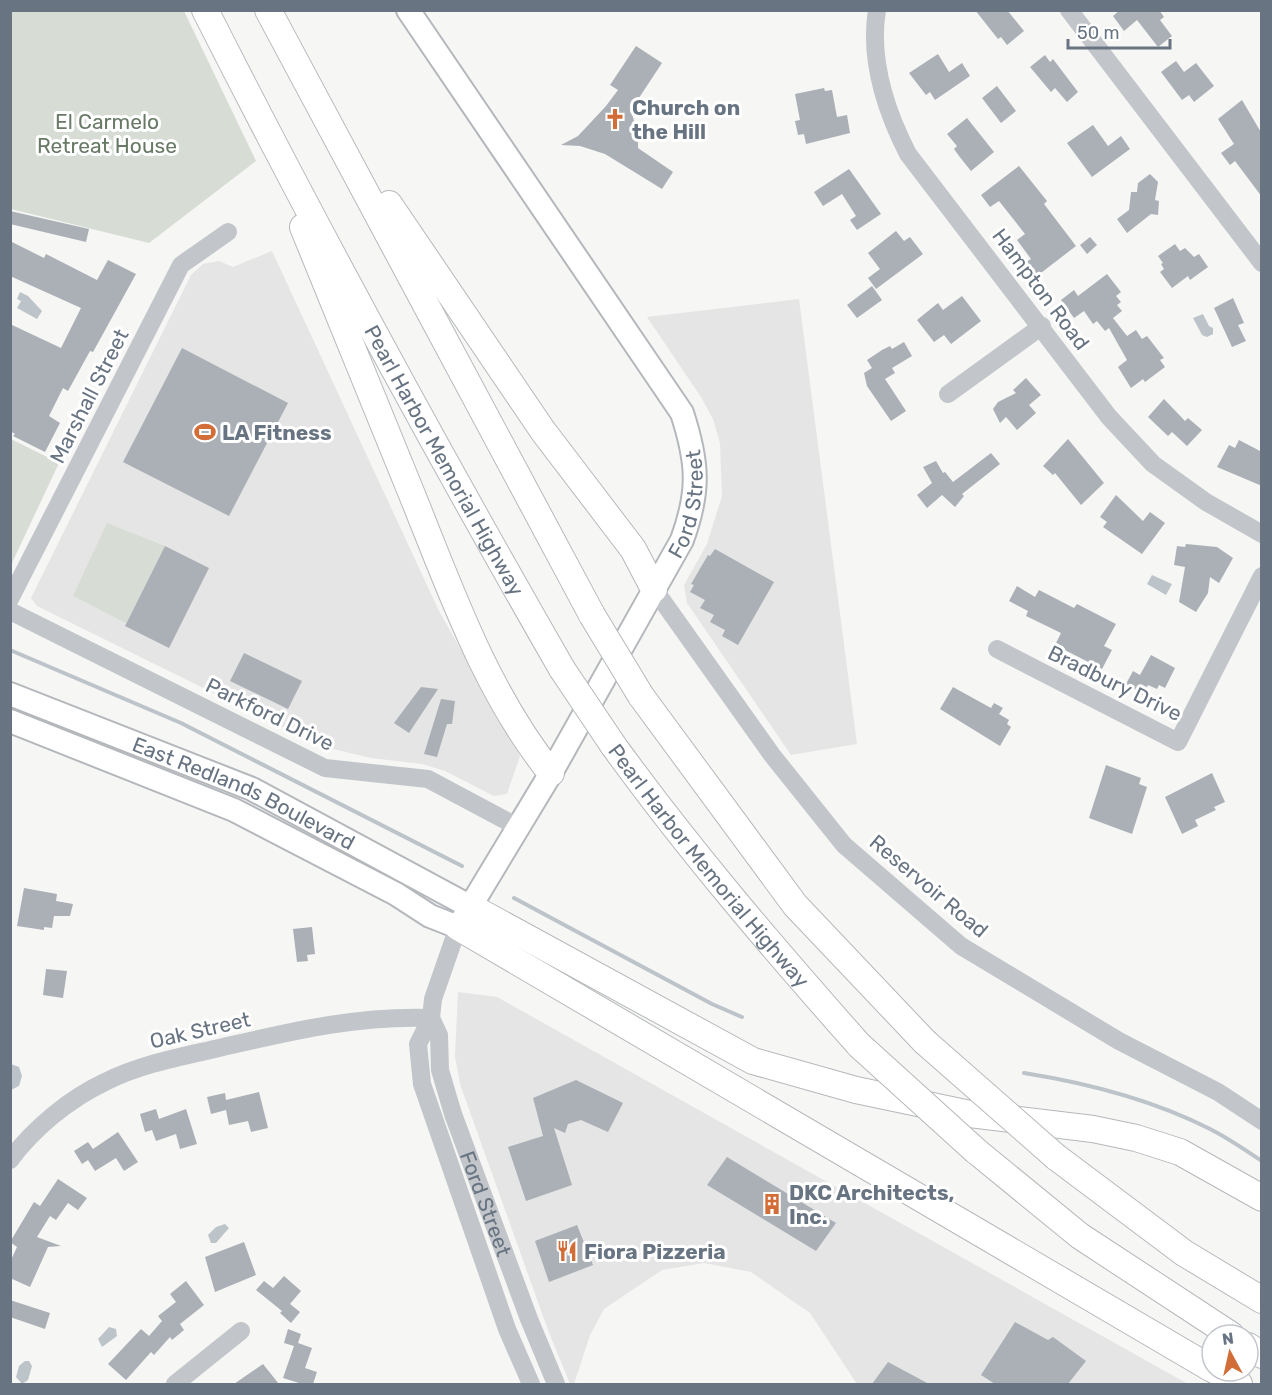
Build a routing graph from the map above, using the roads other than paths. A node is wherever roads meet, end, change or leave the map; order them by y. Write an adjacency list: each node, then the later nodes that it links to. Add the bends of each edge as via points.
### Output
1 (205, 10): 7 (highway, Pearl Harbor Memorial Highway)
2 (268, 10): 6 (highway, Pearl Harbor Memorial Highway)
3 (408, 10): 14 (main road, Ford Street, via 682,413 695,458 693,511 682,540)
4 (877, 10): 10 (street, Hampton Road, via 874,27 878,65 890,118 908,154)
5 (1069, 10): 9 (street)
6 (308, 83): 14 (highway, via 543,431 633,549); 28 (highway, Pearl Harbor Memorial Highway, bridge, via 592,615 641,696 795,905 925,1042 1056,1157 1184,1253)
7 (256, 110): 20 (highway, via 457,609 492,680); 30 (highway, Pearl Harbor Memorial Highway, bridge, via 496,555 562,669 662,813 859,1045 976,1151 1080,1236)
8 (228, 232): 15 (street, Marshall Street, via 181,265)
9 (1262, 263)
10 (1042, 326): 11 (street); 12 (street, Hampton Road, via 1109,417 1154,464 1206,502)
11 (948, 394)
12 (1262, 534)
13 (1262, 576): 17 (street, Bradbury Drive, via 1178,742)
14 (654, 589): 20 (main road, Ford Street); 24 (street, Reservoir Road, via 772,755 844,845 961,946)
15 (10, 599)
16 (10, 611): 21 (street, Parkford Drive, via 325,768 428,779)
17 (996, 649)
18 (10, 694): 22 (main road, East Redlands Boulevard, via 252,789)
19 (10, 721): 22 (main road, East Redlands Boulevard, via 234,810 396,894 430,916)
20 (551, 773): 21 (main road, Ford Street)
21 (518, 827): 22 (main road, Ford Street)
22 (464, 916): 23 (street, Ford Street, via 439,981); 26 (highway, via 753,1061 856,1090 970,1114 1136,1138 1180,1152); 32 (highway)
23 (431, 1018): 25 (street, Oak Street, via 379,1017 336,1022 146,1065 104,1082 64,1107); 27 (street, Ford Street, via 418,1044 422,1084); 29 (street, Ford Street, via 439,1035 440,1070 453,1114)
24 (1262, 1121)
25 (10, 1160)
26 (1262, 1198)
27 (483, 1257): 29 (street, via 498,1266 515,1313); 34 (street, Ford Street, via 507,1329)
28 (1262, 1300)
29 (529, 1319): 35 (street, Ford Street)
30 (1213, 1323)
31 (241, 1331): 33 (street)
32 (1200, 1361)
33 (175, 1384)
34 (531, 1384)
35 (556, 1384)

